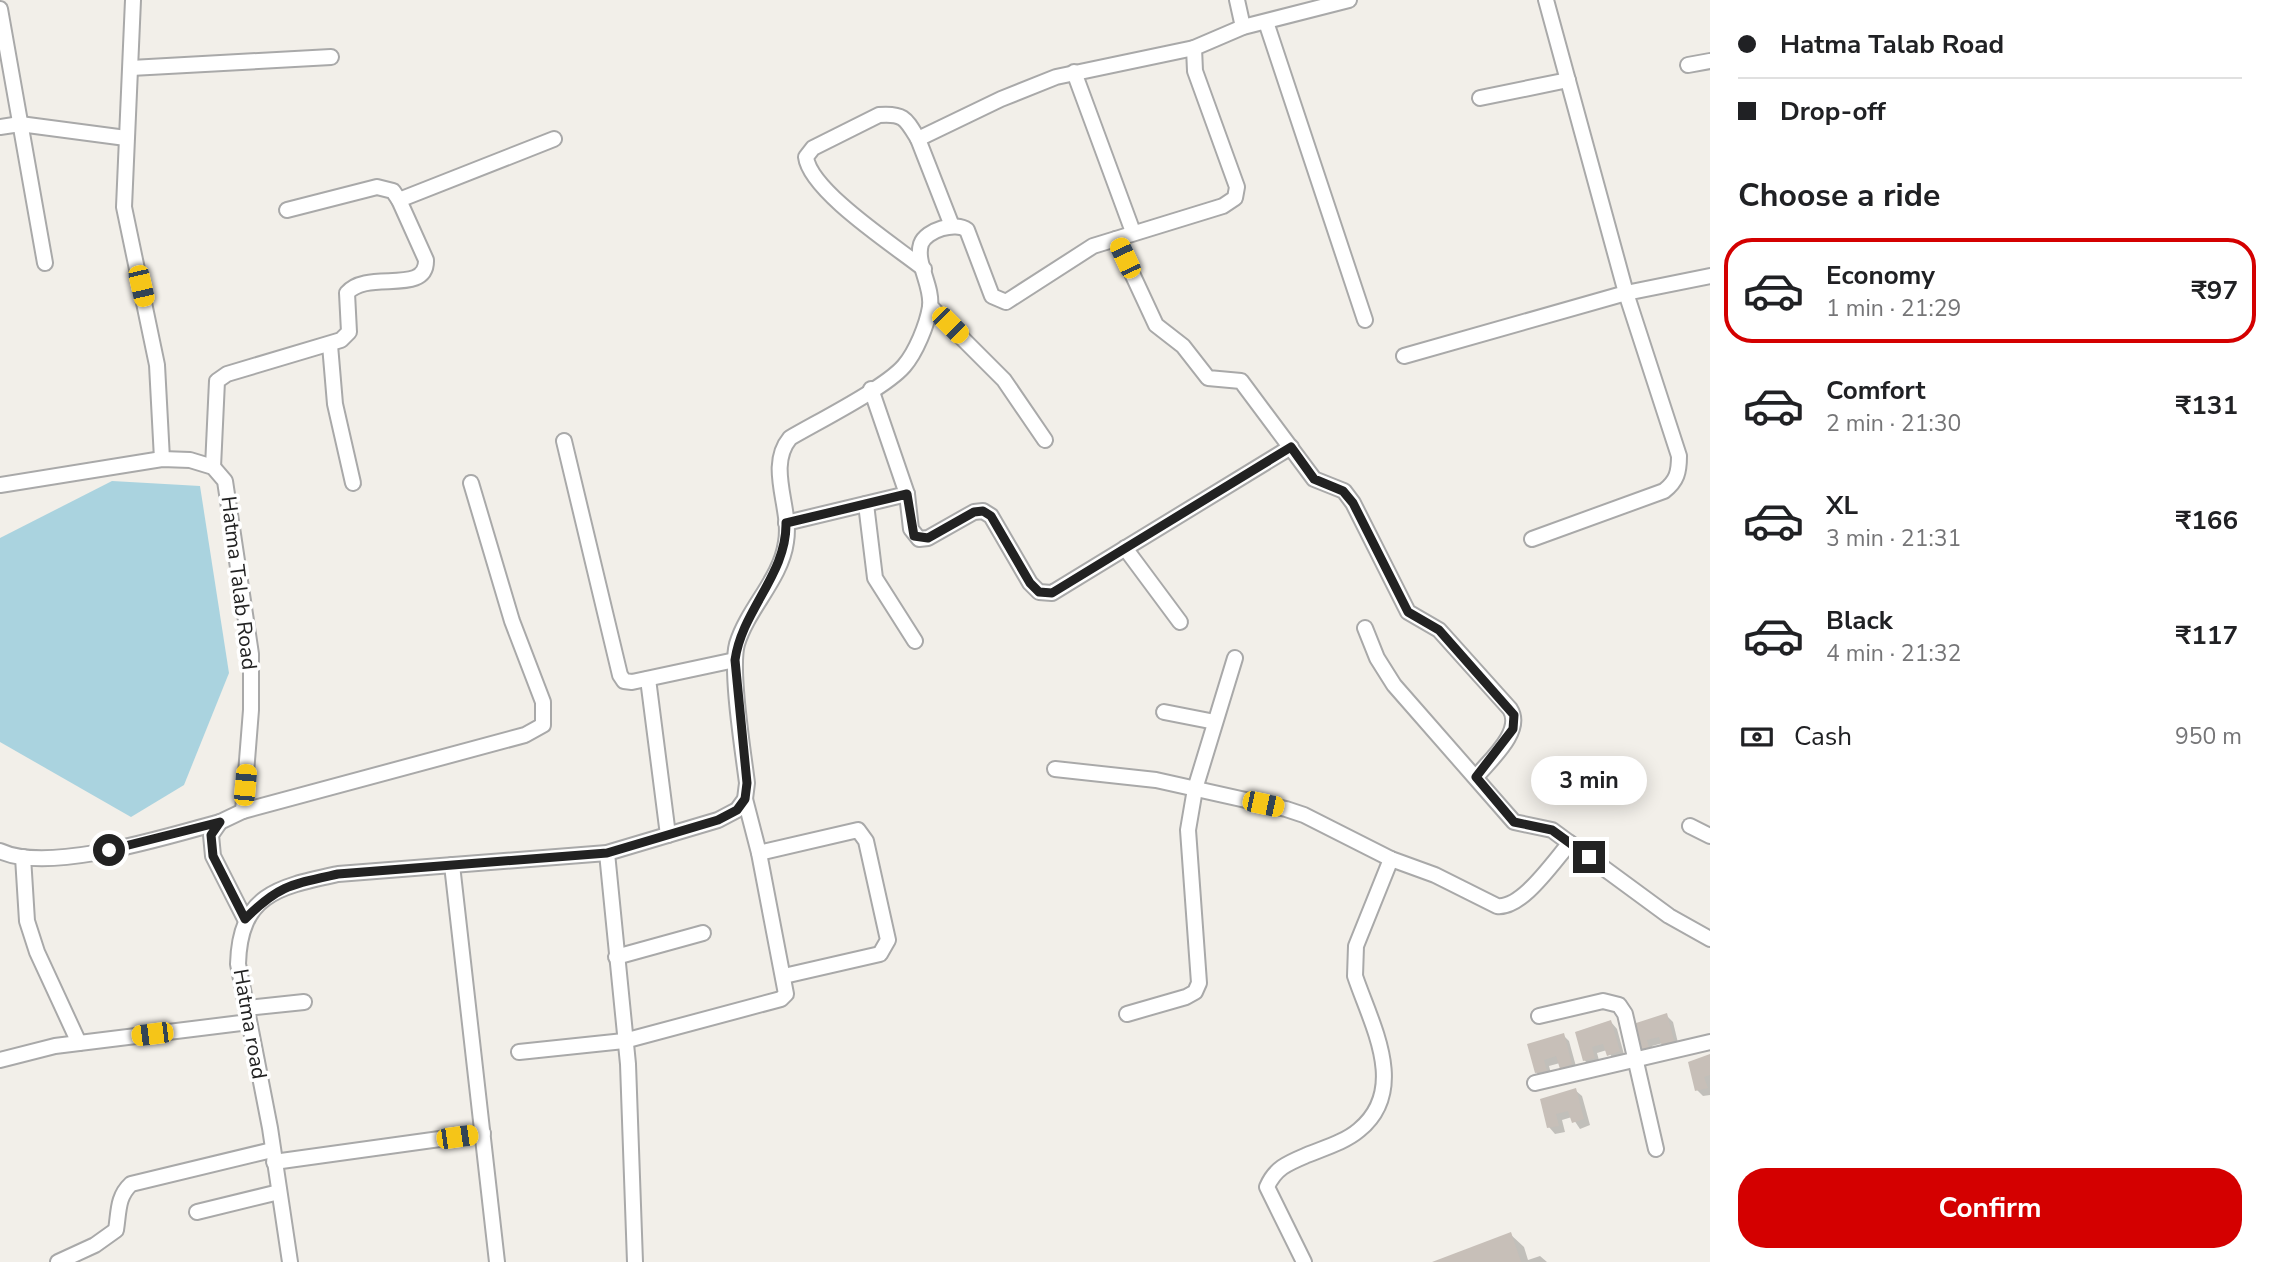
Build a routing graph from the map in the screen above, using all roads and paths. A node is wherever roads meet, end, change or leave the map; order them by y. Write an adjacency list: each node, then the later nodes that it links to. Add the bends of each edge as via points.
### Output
1 (133, 0): 13 (street)
2 (1237, 0): 8 (street)
3 (1349, 0): 5 (street)
4 (1546, 0): 15 (street)
5 (1298, 6): 7 (street)
6 (0, 9): 17 (street)
7 (1266, 22): 8 (street); 32 (street)
8 (1243, 27): 9 (street)
9 (1194, 48): 14 (street); 25 (street, via 1195,71 1237,187 1235,198 1223,206)
10 (331, 57): 13 (street)
11 (1710, 61): 12 (street)
12 (1688, 65)
13 (131, 68): 19 (street)
14 (1074, 72): 21 (street, via 1030,85); 25 (street)
15 (1568, 80): 16 (street); 30 (street)
16 (1480, 98)
17 (20, 124): 18 (street); 19 (street); 27 (street)
18 (0, 127)
19 (126, 138): 39 (street, via 124,207 157,365)
20 (554, 139): 22 (street)
21 (918, 139): 24 (street); 28 (street, via 899,115 879,116 813,148 806,157 812,177 824,190)
22 (399, 200): 23 (street, via 393,191 377,187); 33 (street, via 426,268 411,280 365,281 353,286 346,293 349,332)
23 (287, 210)
24 (952, 226): 26 (street, via 967,230 992,296 1006,302 1076,254); 28 (street, via 926,236 921,245)
25 (1133, 232): 26 (street)
26 (1116, 239): 38 (street, via 1156,325 1183,346 1208,378 1241,381)
27 (45, 263)
28 (925, 269): 31 (street)
29 (1710, 276): 30 (street)
30 (1626, 293): 34 (street); 47 (street, via 1679,456 1679,472 1664,491)
31 (930, 306): 35 (street, via 904,366); 36 (street, via 1004,380)
32 (1365, 320)
33 (330, 345): 40 (street, via 226,374 217,381); 41 (street, via 335,404)
34 (1404, 356)
35 (871, 389): 44 (street); 46 (street, via 784,445 780,467)
36 (1045, 440)
37 (564, 441): 54 (street, via 620,675 624,681)
38 (1291, 447): 48 (street); 58 (street, via 1314,479 1343,491 1353,503 1408,612 1439,630 1514,715 1513,729)
39 (162, 458): 40 (street, Hatma Talab Road); 43 (street, Hatma Talab Road)
40 (213, 467): 61 (street, Hatma Talab Road, via 225,481 230,499 251,654)
41 (353, 483)
42 (471, 483): 61 (street, via 512,621 543,702 543,725 525,735)
43 (0, 485)
44 (907, 494): 45 (street); 48 (street, via 911,529 919,539 974,512 991,516 1039,592 1052,593)
45 (866, 504): 46 (street); 51 (street, via 875,579)
46 (786, 523): 53 (street, via 782,558 743,631)
47 (1532, 539)
48 (1125, 548): 49 (street)
49 (1180, 622)
50 (1365, 628): 58 (street, via 1394,685)
51 (915, 641)
52 (1235, 658): 56 (street)
53 (735, 660): 54 (street); 60 (street, via 747,783)
54 (648, 679): 64 (street)
55 (1164, 712): 56 (street)
56 (1215, 722): 59 (street)
57 (1055, 769): 59 (street, via 1125,775)
58 (1476, 777): 66 (street, via 1514,822 1543,826)
59 (1195, 789): 71 (street, via 1304,815); 79 (street, via 1188,830 1199,983 1186,997)
60 (741, 805): 64 (street, via 718,820); 69 (street)
61 (243, 810): 62 (street)
62 (220, 822): 70 (street, via 109,850); 73 (street, via 211,835 213,856)
63 (1690, 826): 65 (street)
64 (668, 835): 68 (street)
65 (1710, 836)
66 (1570, 843): 71 (street, via 1518,901 1504,907); 75 (street, via 1669,916)
67 (0, 851): 70 (street)
68 (607, 853): 72 (street); 76 (street)
69 (759, 853): 77 (street); 77 (street, via 858,830 866,841 888,940 880,954)
70 (23, 857): 84 (street, via 27,921)
71 (1391, 859): 98 (street, via 1354,961 1386,1068 1382,1096 1371,1119 1359,1130 1280,1167 1266,1187)
72 (452, 865): 73 (street, via 338,874 297,883 270,894); 89 (street)
73 (245, 919): 80 (street, Hatma road, via 239,964)
74 (703, 933): 76 (street)
75 (1710, 939)
76 (617, 957): 82 (street)
77 (784, 976): 82 (street, via 786,994 781,999)
78 (304, 1002): 80 (street)
79 (1127, 1014)
80 (248, 1015): 84 (street); 91 (street, Hatma road)
81 (1539, 1016): 86 (street, via 1613,1002 1625,1013)
82 (624, 1041): 85 (street); 97 (street)
83 (1710, 1042): 86 (street)
84 (79, 1043): 87 (street)
85 (519, 1052)
86 (1637, 1059): 88 (street); 90 (street)
87 (0, 1060)
88 (1535, 1083)
89 (483, 1133): 91 (street); 96 (street)
90 (1656, 1149)
91 (273, 1156): 92 (street, Hatma road); 94 (street, via 131,1184 118,1203 116,1230)
92 (279, 1192): 93 (street); 95 (street, Hatma road)
93 (197, 1212)
94 (58, 1262)
95 (290, 1262)
96 (497, 1262)
97 (635, 1262)
98 (1304, 1262)

